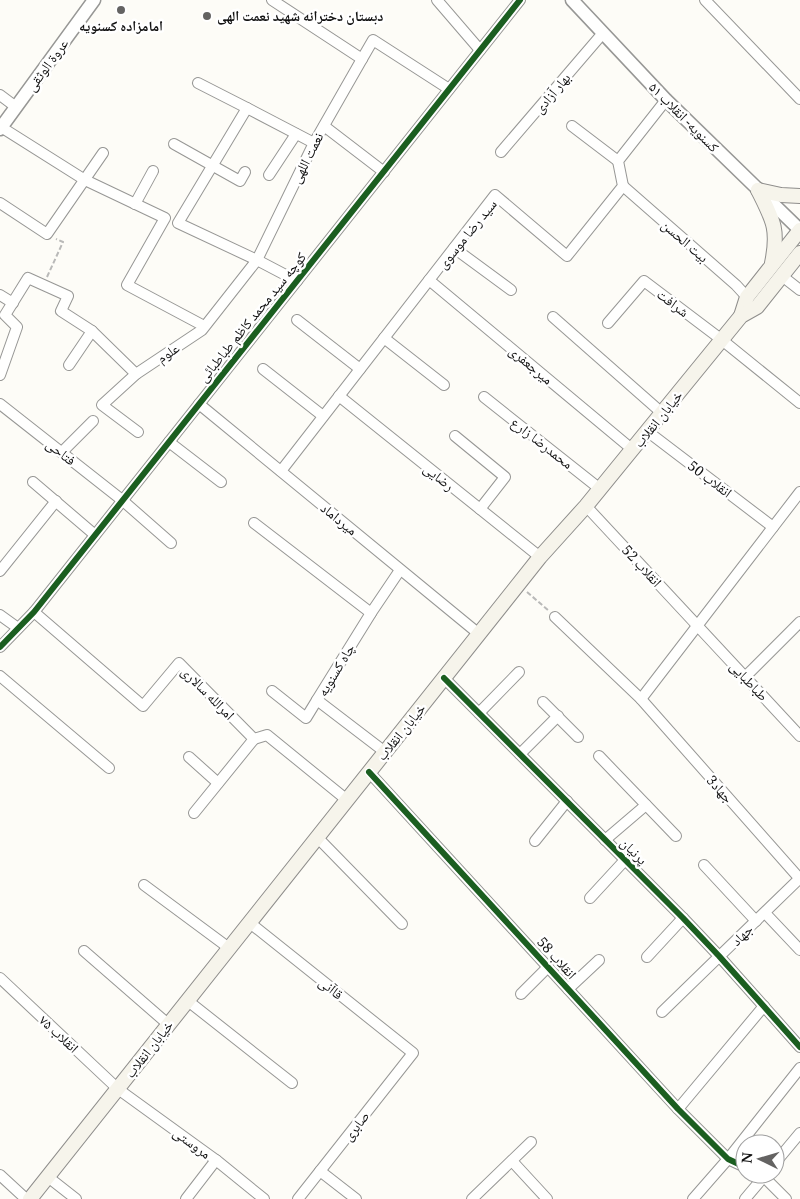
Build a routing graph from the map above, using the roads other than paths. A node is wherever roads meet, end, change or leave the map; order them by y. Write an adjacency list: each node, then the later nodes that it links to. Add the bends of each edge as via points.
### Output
1 (94, 0): 15 (street, عروة الوثقی)
2 (272, 0): 9 (street)
3 (437, 0): 8 (street)
4 (520, 0): 8 (street, کوچه سید محمد کاظم طباطبائی)
5 (572, 0): 7 (street, کسنویه- انقلاب ۵۱)
6 (705, 0): 13 (street)
7 (603, 33): 14 (street, کسنویه- انقلاب ۵۱); 23 (street, بهار آزادی)
8 (480, 50): 11 (street, کوچه سید محمد کاظم طباطبائی)
9 (362, 59): 11 (street, نعمت اللهی, via 373,40); 17 (street, نعمت اللهی)
10 (198, 83): 16 (street)
11 (449, 89): 29 (street, کوچه سید محمد کاظم طباطبائی)
12 (0, 95): 15 (street)
13 (800, 99)
14 (666, 100): 25 (street); 33 (street, کسنویه- انقلاب ۵۱)
15 (16, 107): 19 (street, عروة الوثقی)
16 (247, 108): 20 (street); 26 (street)
17 (324, 126): 21 (street, نعمت اللهی); 29 (street)
18 (572, 126): 25 (street)
19 (1, 128): 31 (street)
20 (296, 134): 21 (street); 30 (street)
21 (314, 143): 42 (street, نعمت اللهی)
22 (174, 144): 26 (street)
23 (501, 152)
24 (103, 153): 31 (street)
25 (618, 161): 32 (street)
26 (212, 166): 28 (street, via 240,181); 38 (street)
27 (153, 172): 36 (street)
28 (245, 172)
29 (384, 172): 45 (street, کوچه سید محمد کاظم طباطبائی)
30 (269, 175)
31 (85, 180): 35 (street, via 47,234); 36 (street)
32 (623, 186): 40 (street, سید رضا موسوی, via 567,256 495,195); 49 (street, بیت الحسن)
33 (758, 190): 34 (main road); 39 (street, کسنویه- انقلاب ۵۱); 43 (main road, via 775,230)
34 (800, 196)
35 (0, 203)
36 (135, 204): 37 (street)
37 (166, 218): 38 (street); 55 (street, via 127,285)
38 (178, 223): 42 (street)
39 (800, 230): 43 (main road, خیابان انقلاب)
40 (454, 248): 44 (street, سید رضا موسوی); 46 (street)
41 (800, 253): 43 (main road, خیابان انقلاب)
42 (257, 260): 45 (street); 55 (street, علوم)
43 (776, 271): 47 (street); 49 (main road, خیابان انقلاب); 51 (main road, خیابان انقلاب, via 757,307)
44 (429, 280): 57 (street, سید رضا موسوی); 77 (street, میرجعفری)
45 (297, 281): 69 (street, کوچه سید محمد کاظم طباطبائی)
46 (511, 290)
47 (800, 290)
48 (0, 294): 50 (street)
49 (748, 296): 51 (main road, خیابان انقلاب)
50 (12, 303): 56 (street, via 28,278 68,296 61,311); 63 (street, via 5,315 17,327)
51 (741, 316): 58 (main road, خیابان انقلاب)
52 (553, 317): 70 (street)
53 (296, 320): 61 (street)
54 (608, 323): 58 (street, شرافت, via 644,281)
55 (204, 326): 62 (street, علوم)
56 (92, 331): 59 (street); 62 (street)
57 (384, 338): 61 (street, سید رضا موسوی); 64 (street)
58 (722, 340): 67 (street); 70 (main road, خیابان انقلاب)
59 (69, 365)
60 (263, 369): 71 (street)
61 (360, 369): 65 (street, سید رضا موسوی)
62 (136, 374): 74 (street, علوم, via 102,405)
63 (0, 375)
64 (444, 384)
65 (339, 396): 71 (street, سید رضا موسوی); 87 (street, رضایی)
66 (484, 397): 82 (street, محمدرضا زارع)
67 (800, 403)
68 (0, 404): 78 (street, فتاحی)
69 (199, 404): 76 (street, کوچه سید محمد کاظم طباطبائی); 79 (street, میرداماد)
70 (662, 413): 73 (main road, خیابان انقلاب)
71 (323, 416): 79 (street, سید رضا موسوی)
72 (92, 421): 78 (street)
73 (648, 431): 77 (main road, خیابان انقلاب); 89 (street, انقلاب 50)
74 (138, 432)
75 (455, 436): 87 (street, via 505,478)
76 (169, 442): 81 (street); 84 (street, کوچه سید محمد کاظم طباطبائی)
77 (633, 450): 82 (main road, خیابان انقلاب)
78 (62, 452): 84 (street, فتاحی)
79 (281, 472): 93 (street, میرداماد)
80 (33, 482): 85 (street)
81 (221, 482)
82 (600, 489): 86 (main road, خیابان انقلاب)
83 (800, 492): 89 (street)
84 (122, 500): 90 (street, کوچه سید محمد کاظم طباطبائی); 91 (street, فتاحی)
85 (56, 501): 90 (street); 94 (street)
86 (586, 506): 92 (main road, خیابان انقلاب); 100 (street, انقلاب 52)
87 (480, 510): 92 (street, رضایی)
88 (254, 523): 96 (street)
89 (773, 527): 100 (street)
90 (95, 535): 95 (street, کوچه سید محمد کاظم طباطبائی)
91 (171, 543)
92 (540, 558): 102 (main road, خیابان انقلاب)
93 (400, 570): 96 (street, چاه کسنویه); 102 (street, میرداماد)
94 (0, 571)
95 (34, 612): 101 (street, کوچه سید محمد کاظم طباطبائی); 118 (street, امرالله سالاری, via 143,706 179,664)
96 (371, 613): 110 (street, چاه کسنویه)
97 (0, 615): 101 (street)
98 (555, 617): 109 (street, جهاد3)
99 (800, 622): 106 (street)
100 (697, 626): 106 (street, طباطبایی); 109 (street)
101 (18, 628): 103 (street, کوچه سید محمد کاظم طباطبائی)
102 (479, 634): 107 (main road, خیابان انقلاب)
103 (0, 647)
104 (519, 672): 112 (street)
105 (0, 676): 123 (street)
106 (745, 677): 115 (street, طباطبایی)
107 (444, 678): 112 (street, پرنیان); 119 (main road, خیابان انقلاب)
108 (272, 691): 110 (street, via 306,718)
109 (641, 699): 136 (street, جهاد3)
110 (317, 700): 119 (street, چاه کسنویه)
111 (543, 702): 113 (street)
112 (479, 713): 120 (street, پرنیان)
113 (558, 716): 117 (street); 120 (street)
114 (800, 719): 115 (street)
115 (792, 727): 116 (street, طباطبایی)
116 (800, 736)
117 (578, 737)
118 (254, 739): 125 (street); 126 (street, via 267,735)
119 (385, 752): 124 (main road, خیابان انقلاب)
120 (520, 754): 127 (street, پرنیان)
121 (189, 756): 125 (street)
122 (599, 756): 128 (street)
123 (109, 768)
124 (369, 772): 126 (main road, خیابان انقلاب); 150 (street, انقلاب 58)
125 (218, 783): 129 (street)
126 (347, 800): 131 (main road, خیابان انقلاب)
127 (567, 801): 132 (street, پرنیان); 133 (street)
128 (646, 805): 130 (street); 132 (street)
129 (194, 812)
130 (676, 836)
131 (317, 838): 142 (main road, خیابان انقلاب); 143 (street)
132 (605, 840): 134 (street, پرنیان)
133 (536, 841)
134 (625, 860): 138 (street); 140 (street, پرنیان)
135 (704, 865): 141 (street)
136 (800, 879): 139 (street, جهاد)
137 (144, 885): 144 (street)
138 (590, 898)
139 (765, 912): 141 (street, جهاد); 145 (street)
140 (683, 918): 147 (street, پرنیان); 148 (street)
141 (756, 922): 147 (street, جهاد)
142 (250, 923): 144 (main road, خیابان انقلاب); 159 (street, قاآنی)
143 (402, 924)
144 (229, 948): 154 (main road, خیابان انقلاب)
145 (800, 950)
146 (84, 951): 157 (street)
147 (719, 956): 155 (street, پرنیان); 156 (street, جهاد)
148 (647, 958)
149 (599, 960): 152 (street)
150 (548, 967): 152 (street, انقلاب 58); 153 (street)
151 (0, 978): 162 (street, انقلاب ۷۵)
152 (568, 989): 163 (street, انقلاب 58)
153 (521, 994)
154 (188, 1001): 157 (main road, خیابان انقلاب); 161 (street)
155 (764, 1006): 158 (street, پرنیان); 163 (street)
156 (662, 1012)
157 (168, 1025): 162 (main road, خیابان انقلاب)
158 (800, 1047)
159 (413, 1053): 171 (street, صابری)
160 (800, 1068): 167 (street)
161 (292, 1083)
162 (118, 1089): 168 (street, مروستی); 173 (main road, خیابان انقلاب)
163 (678, 1109): 167 (street, انقلاب 58)
164 (800, 1135): 166 (street)
165 (531, 1142): 169 (street)
166 (785, 1152)
167 (728, 1159): 170 (street, انقلاب 58); 184 (street)
168 (216, 1160): 178 (street); 179 (street, مروستی)
169 (512, 1161): 182 (street); 183 (street)
170 (735, 1162)
171 (320, 1171): 180 (street, صابری); 181 (street)
172 (0, 1175): 176 (street)
173 (48, 1177): 176 (main road, خیابان انقلاب); 177 (street)
174 (756, 1184): 185 (street)
175 (771, 1184): 186 (street)
176 (28, 1199)
177 (76, 1199)
178 (186, 1199)
179 (264, 1199)
180 (298, 1199)
181 (356, 1199)
182 (472, 1199)
183 (547, 1199)
184 (693, 1199)
185 (745, 1199)
186 (786, 1199)

